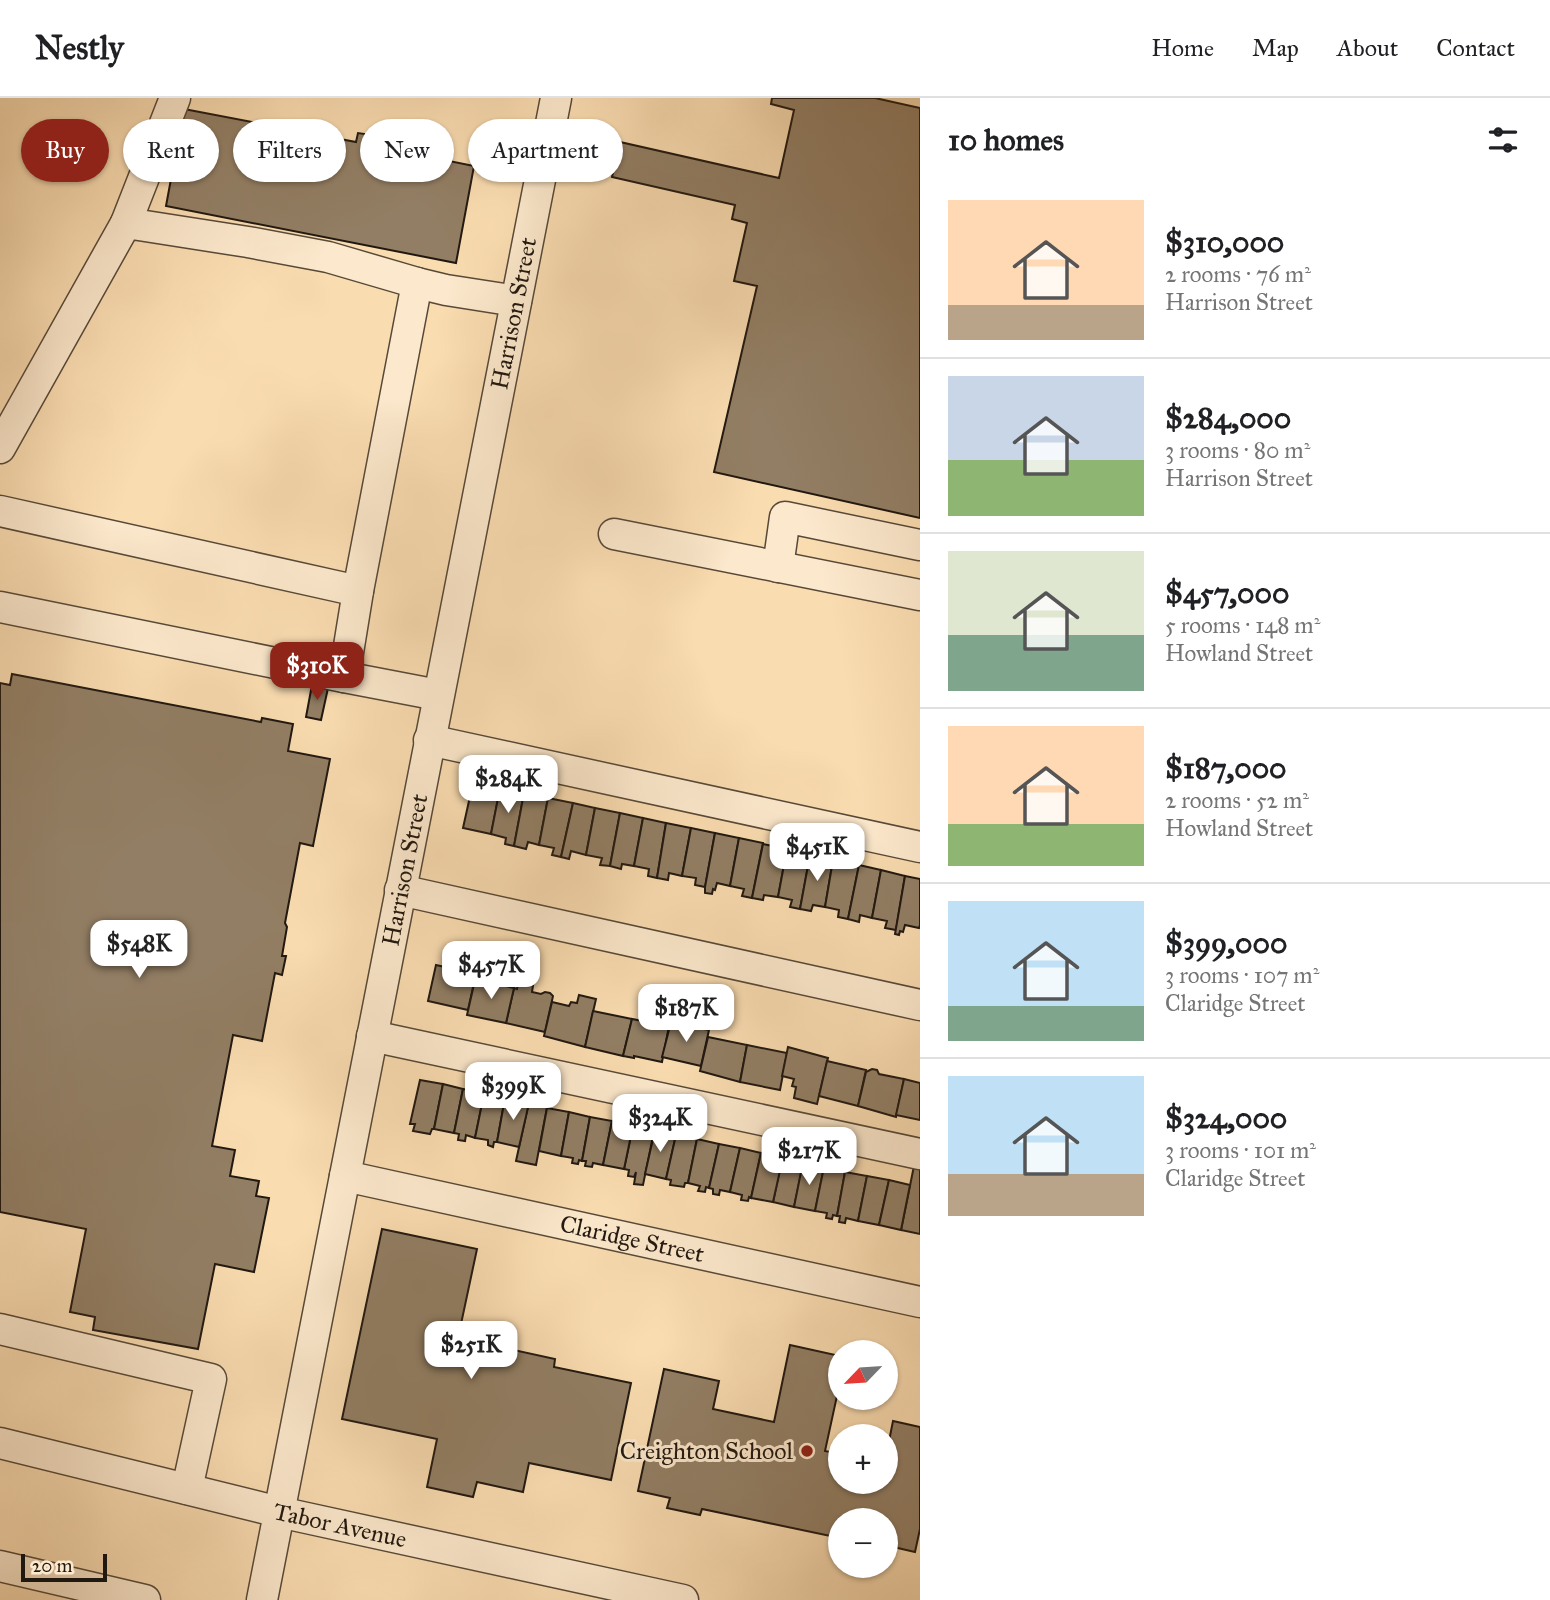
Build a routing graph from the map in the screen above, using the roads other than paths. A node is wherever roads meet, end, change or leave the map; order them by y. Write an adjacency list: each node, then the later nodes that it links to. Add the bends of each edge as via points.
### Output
1 (175, 98): 3 (street)
2 (556, 98): 5 (street, Harrison Street)
3 (126, 223): 4 (street, via 328,257); 6 (street)
4 (417, 283): 5 (street); 11 (street)
5 (516, 302): 15 (street, Harrison Street)
6 (0, 448)
7 (0, 511): 11 (street)
8 (614, 534): 10 (street)
9 (920, 545): 10 (street, via 785,517)
10 (778, 567): 12 (street)
11 (358, 591): 14 (street)
12 (920, 595)
13 (0, 607): 14 (street)
14 (345, 677): 15 (street)
15 (438, 695): 16 (street, Harrison Street)
16 (429, 740): 17 (street); 18 (street, Harrison Street)
17 (920, 847)
18 (400, 890): 19 (street); 20 (street, Harrison Street)
19 (920, 1005)
20 (372, 1036): 21 (street); 22 (street, Harrison Street)
21 (920, 1154)
22 (345, 1176): 23 (street, Claridge Street); 27 (street, Harrison Street)
23 (920, 1302)
24 (0, 1329): 26 (street, via 211,1379)
25 (0, 1443): 26 (street, Tabor Avenue)
26 (187, 1489): 27 (street, Tabor Avenue)
27 (279, 1512): 30 (street, Harrison Street); 31 (street, Tabor Avenue)
28 (0, 1566): 29 (street)
29 (145, 1600)
30 (262, 1600)
31 (683, 1600)

